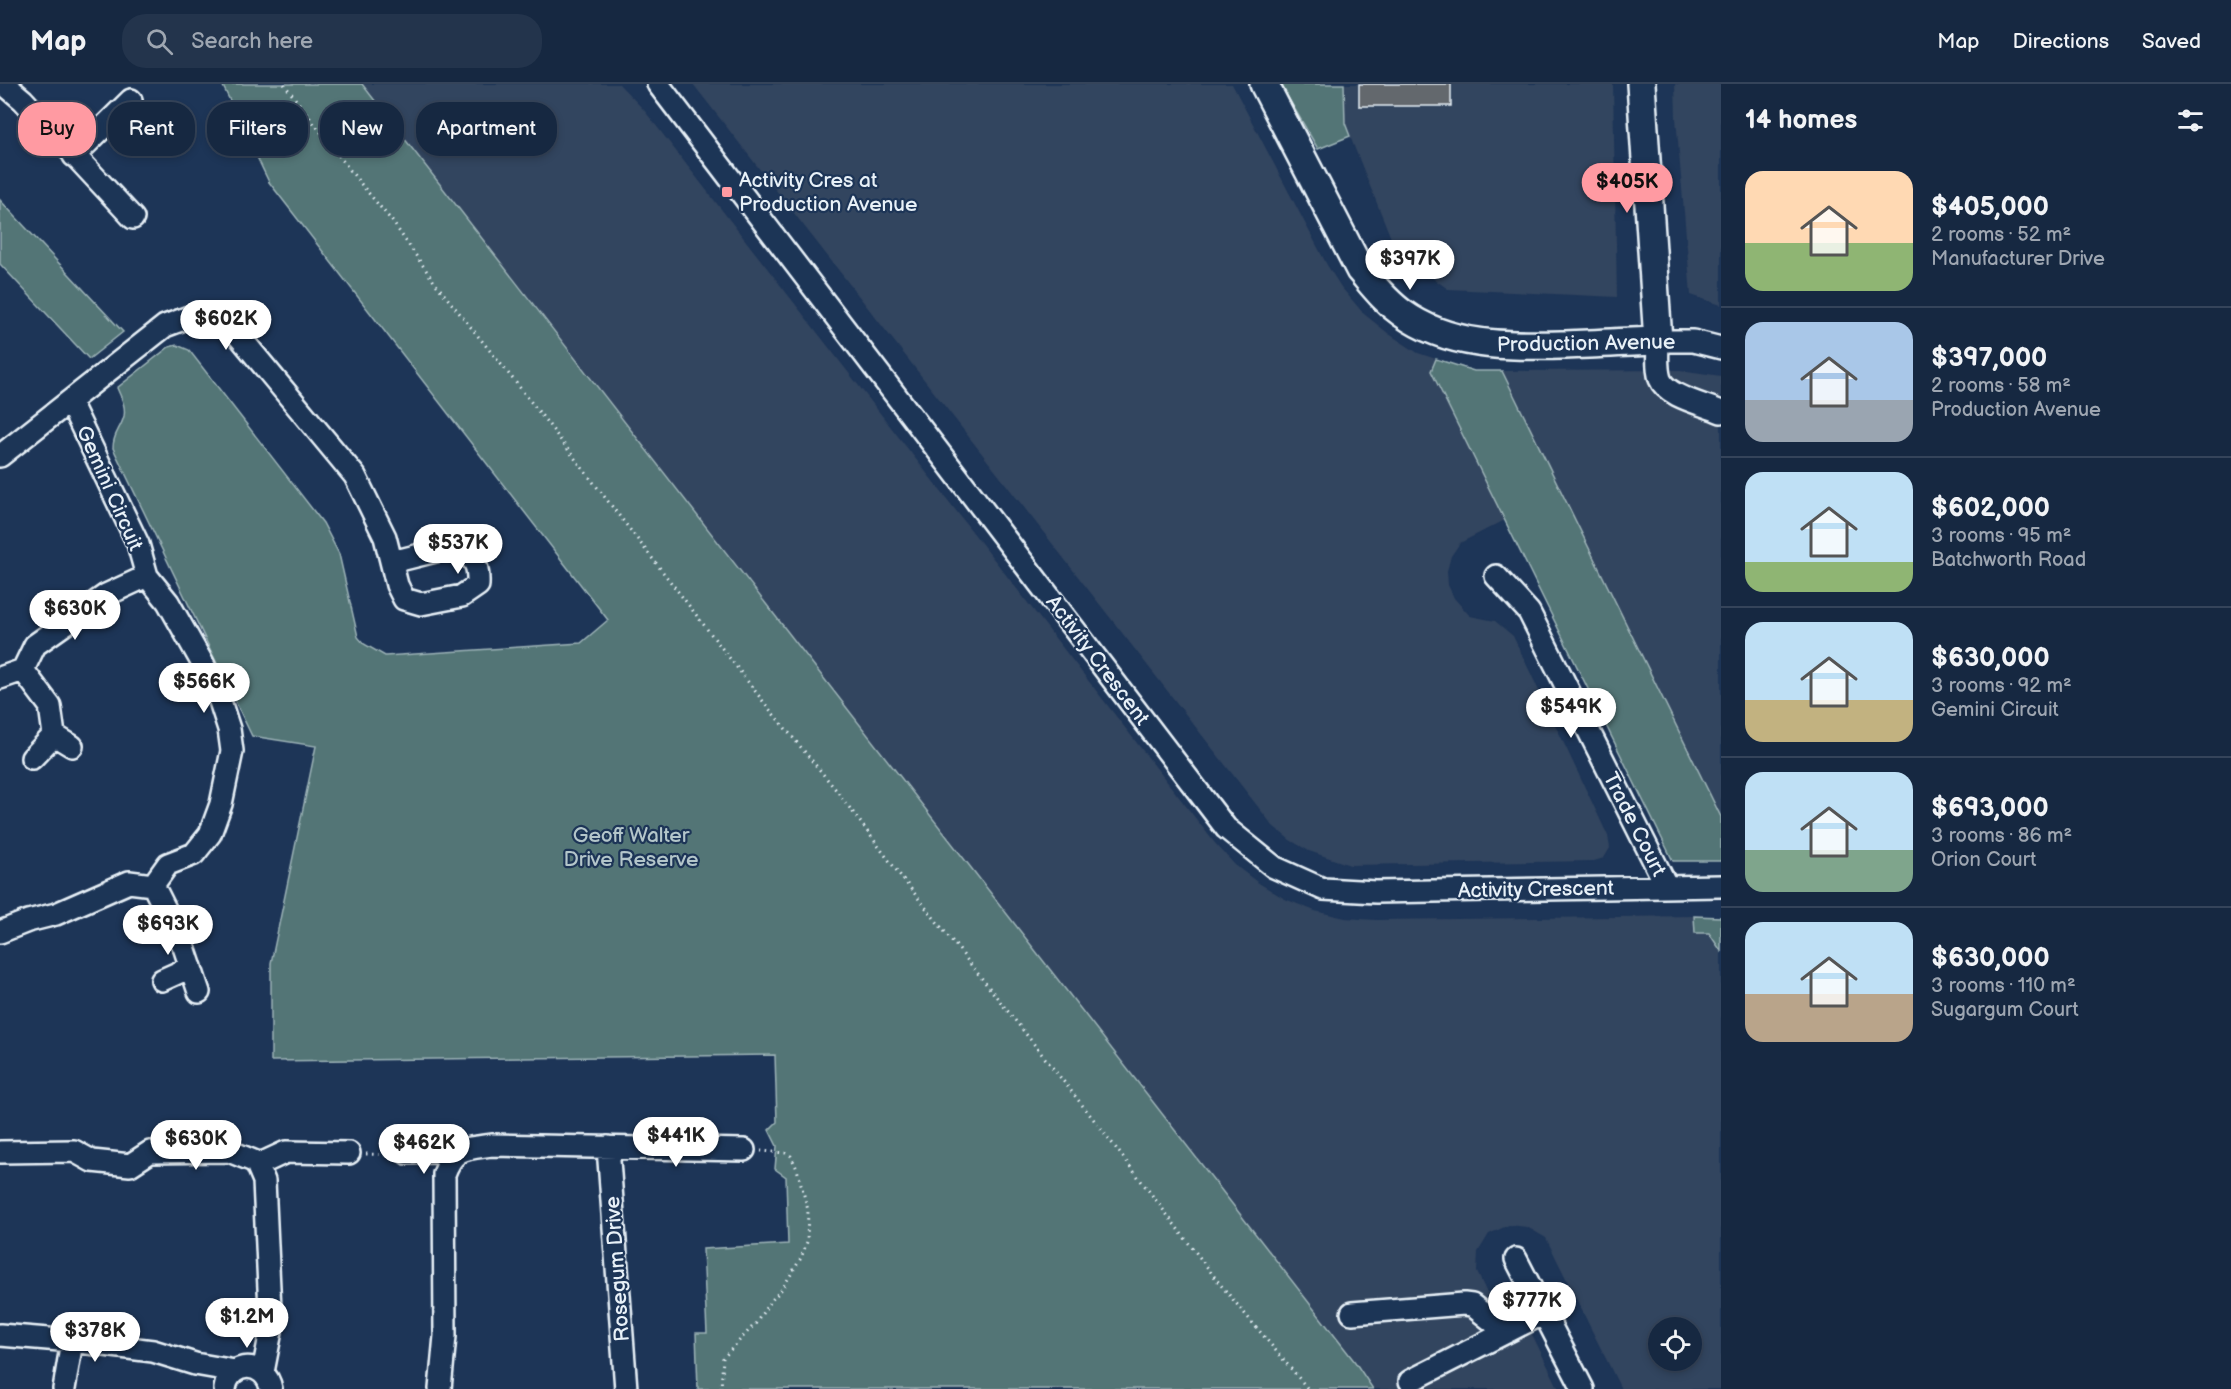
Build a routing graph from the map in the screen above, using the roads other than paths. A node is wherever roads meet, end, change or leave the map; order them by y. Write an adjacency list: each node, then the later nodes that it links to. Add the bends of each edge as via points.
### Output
1 (4, 84): 6 (street)
2 (658, 84): 23 (street, Activity Crescent, via 1226,828 1274,867 1323,889 1376,892)
3 (1264, 84): 10 (main road, Production Avenue, via 1360,270 1404,315 1441,334 1476,343 1523,346)
4 (1641, 84): 10 (main road)
5 (131, 100): 7 (street)
6 (25, 102)
7 (96, 134)
8 (74, 156): 9 (street)
9 (133, 218)
10 (1658, 341): 11 (street, Production Avenue, via 1693,341); 13 (street, via 1658,372 1663,384 1674,393)
11 (1721, 348)
12 (70, 402): 14 (street); 15 (street, via 165,326 197,314 229,324 355,476 385,537); 16 (street, Gemini Circuit, via 138,544)
13 (1721, 412)
14 (3, 446)
15 (392, 562)
16 (147, 576): 18 (street, Gemini Circuit, via 106,595 35,645); 21 (street, Gemini Circuit, via 168,602 203,664 222,706 232,751 210,834 194,854 168,864)
17 (1496, 576): 23 (street, Trade Court, via 1529,612)
18 (23, 670): 19 (street); 20 (street, via 50,706 63,741)
19 (0, 678)
20 (32, 758)
21 (153, 885): 24 (street, via 129,882 56,914); 25 (street)
22 (1721, 886): 23 (street, Activity Crescent)
23 (1666, 887)
24 (0, 932)
25 (190, 967): 26 (street); 27 (street)
26 (162, 980)
27 (199, 992)
28 (608, 1147): 29 (street); 33 (street, via 492,1145 466,1149); 45 (street, Rosegum Drive)
29 (744, 1150)
30 (0, 1152): 34 (street, via 74,1151 92,1161 130,1165 150,1152 229,1151)
31 (349, 1153): 34 (street, via 286,1152)
32 (407, 1153): 33 (street, via 437,1152)
33 (450, 1159): 44 (street, via 444,1174 445,1335)
34 (258, 1165): 41 (street, via 264,1180 271,1330)
35 (1516, 1259): 37 (street)
36 (1352, 1313): 38 (street, via 1464,1304 1472,1305)
37 (1544, 1313): 38 (street); 46 (street)
38 (1506, 1332): 42 (street)
39 (0, 1335): 40 (street)
40 (72, 1341): 41 (street, via 153,1352); 43 (street)
41 (251, 1381)
42 (1410, 1381)
43 (64, 1389)
44 (440, 1389)
45 (626, 1389)
46 (1583, 1389)

